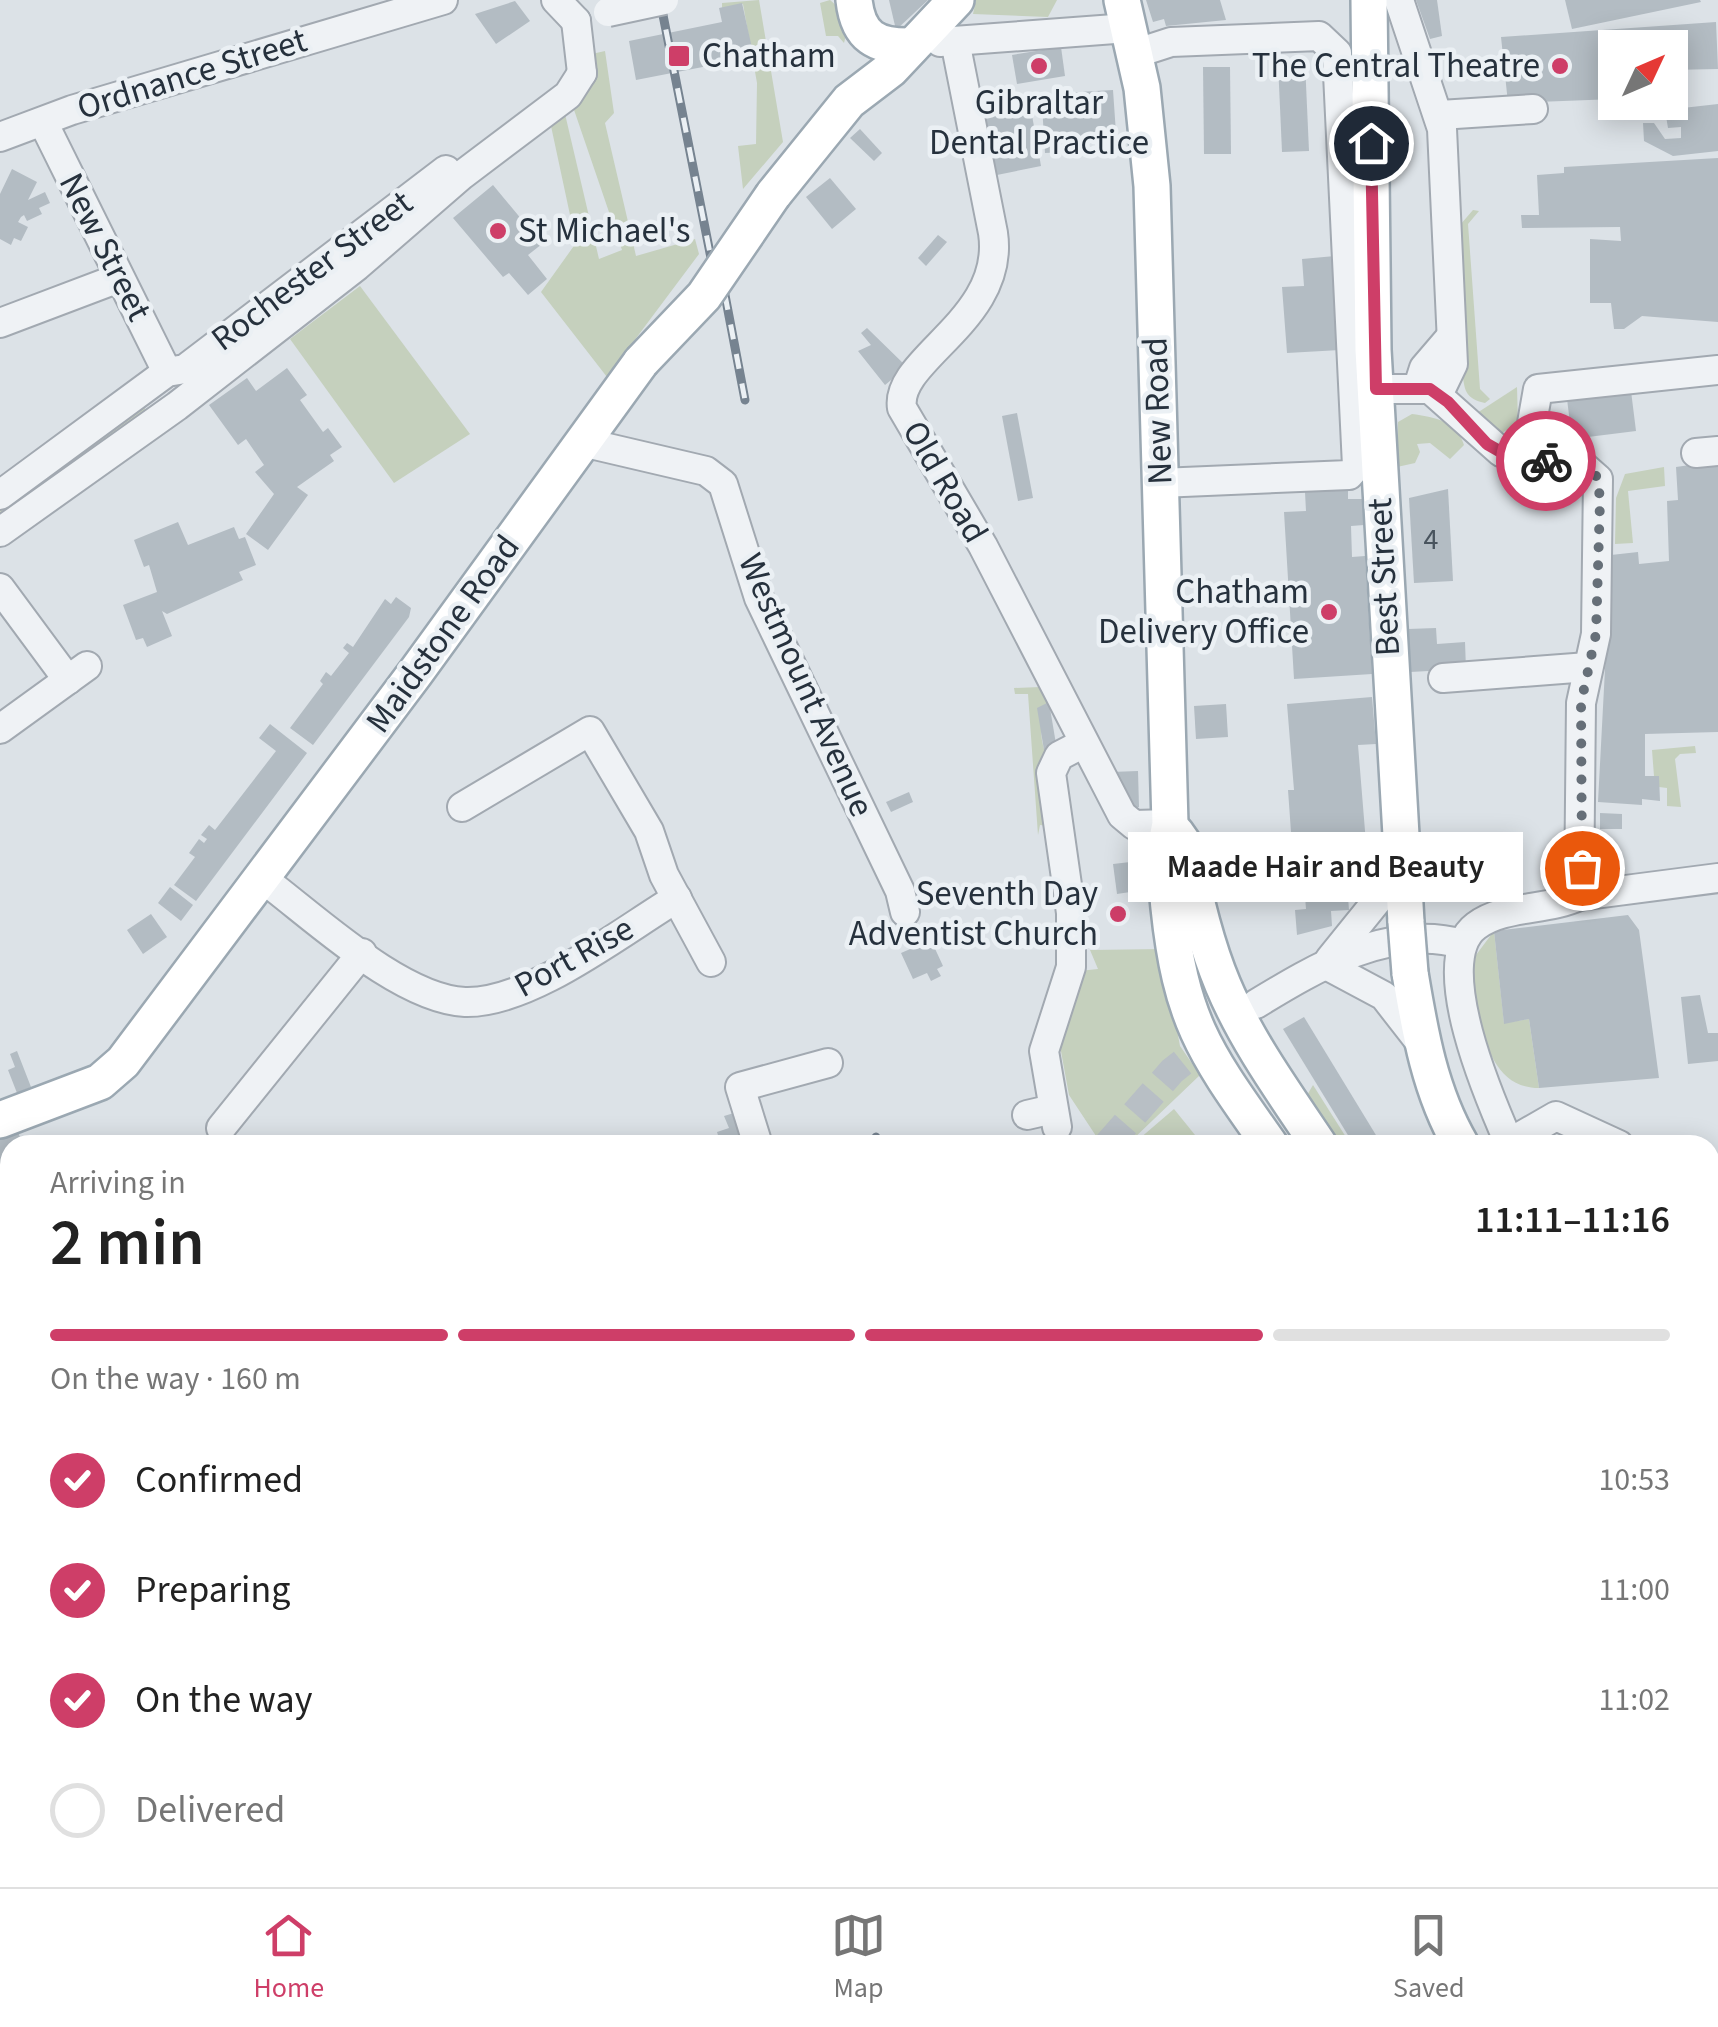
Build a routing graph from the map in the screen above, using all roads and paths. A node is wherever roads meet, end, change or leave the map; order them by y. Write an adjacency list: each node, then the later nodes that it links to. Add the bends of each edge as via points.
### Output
1 (442, 0): 16 (street, Ordnance Street)
2 (664, 0): 7 (street, bridge, via 608,12)
3 (1369, 0): 22 (main road, Best Street)
4 (1399, 0): 15 (street)
5 (955, 1): 9 (street, via 961,20); 11 (main road, Maidstone Road)
6 (855, 8): 11 (main road, via 882,43); 13 (main road, Maidstone Road)
7 (566, 10): 12 (street)
8 (1128, 27): 9 (street); 26 (main road, New Road, via 1152,186); 26 (street, via 1185,41 1320,36 1338,56 1358,466 1349,475)
9 (990, 39): 10 (street)
10 (955, 42): 11 (street); 33 (street, Old Road, via 995,247 988,286 908,382 902,408 983,546)
11 (916, 43): 13 (main road, Maidstone Road)
12 (582, 73): 21 (street, Rochester Street, via 184,369); 28 (street, via 571,92 354,268)
13 (849, 101): 24 (main road, Maidstone Road, bridge, via 704,296 641,362)
14 (1532, 109): 15 (street)
15 (1440, 115): 23 (street, via 1452,374)
16 (43, 122): 17 (street, Ordnance Street); 18 (street, New Street)
17 (0, 137)
18 (119, 278): 19 (street); 21 (street, New Street)
19 (0, 323)
20 (1718, 370): 25 (street, via 1538,389)
21 (168, 372): 27 (street, Rochester Street)
22 (1376, 389): 23 (street); 38 (main road, Best Street)
23 (1429, 390): 25 (street, via 1487,444)
24 (582, 442): 37 (main road, Maidstone Road); 41 (street, Westmount Avenue, via 702,470 726,487 759,598 900,890)
25 (1526, 458): 30 (street, via 1581,464 1600,490 1596,634)
26 (1160, 484): 35 (main road, New Road)
27 (0, 495)
28 (0, 532)
29 (0, 588): 32 (street, via 78,673)
30 (1586, 674): 31 (street); 39 (street)
31 (1443, 678)
32 (0, 729)
33 (1084, 744): 35 (street, Old Road, via 1128,822); 49 (street, via 1059,756 1051,774 1072,913 1071,967 1044,1053)
34 (462, 807): 40 (street, via 590,731 650,831)
35 (1170, 824): 53 (main road, New Road, via 1167,883 1188,1013 1214,1068); 54 (main road, New Road, via 1184,843 1228,995)
36 (1718, 878): 39 (street)
37 (262, 879): 43 (street, Port Rise); 50 (main road, Maidstone Road, via 114,1071)
38 (1401, 879): 45 (street); 47 (main road, Best Street, bridge)
39 (1579, 896): 42 (street, via 1489,920)
40 (678, 898): 43 (street, Port Rise, via 532,984 484,1000 426,992); 44 (street)
41 (904, 912)
42 (1462, 944): 45 (street, via 1442,939 1378,946); 56 (street, via 1466,1020)
43 (362, 953): 51 (street)
44 (712, 962)
45 (1326, 964): 46 (street); 47 (street, via 1384,996)
46 (1256, 1004)
47 (1422, 1044): 55 (main road, Best Street)
48 (828, 1064): 52 (street, via 740,1087)
49 (1046, 1117)
50 (0, 1120)
51 (221, 1128)
52 (755, 1135)
53 (1263, 1135)
54 (1313, 1135)
55 (1455, 1135)
56 (1507, 1135)
57 (1524, 1135): 58 (street, via 1552,1117)
58 (1599, 1135)

